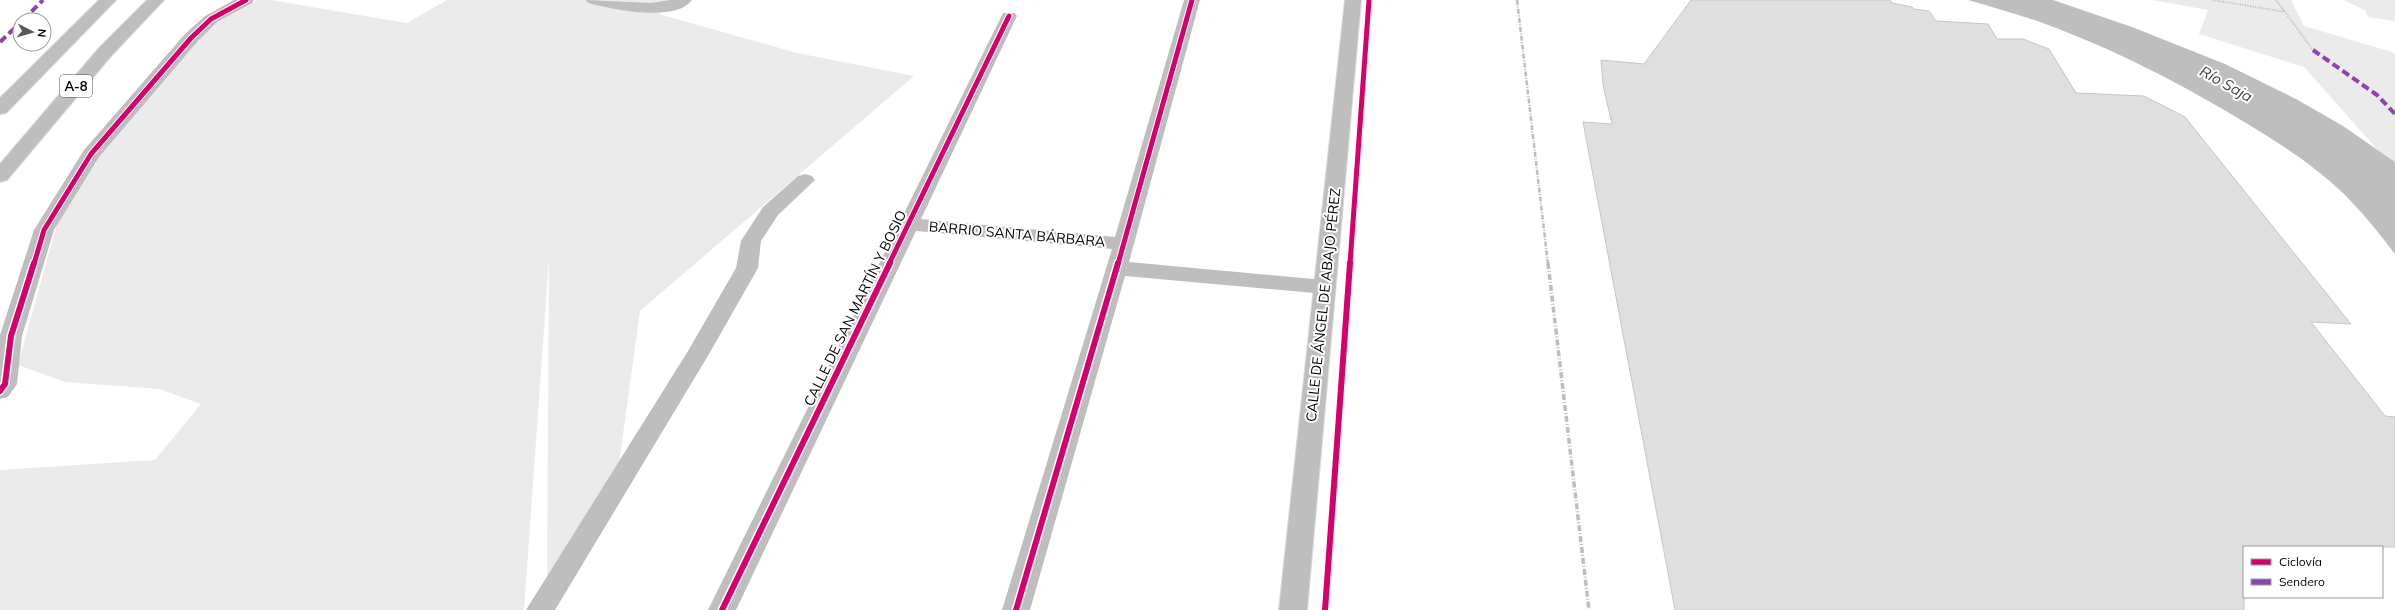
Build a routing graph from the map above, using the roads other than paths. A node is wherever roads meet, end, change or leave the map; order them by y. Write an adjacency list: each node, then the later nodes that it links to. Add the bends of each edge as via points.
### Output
1 (108, 0): 9 (main road, A-8)
2 (156, 0): 10 (main road, A-8, via 105,52)
3 (246, 0): 16 (main road, via 211,19 191,38 91,154 44,230 12,336 5,384)
4 (594, 0): 5 (main road, via 648,9 672,6)
5 (684, 0)
6 (1192, 0): 13 (main road)
7 (1353, 0): 15 (main road, CALLE DE ÁNGEL DE ABAJO PÉREZ)
8 (1009, 16): 12 (main road, CALLE DE SAN MARTÍN Y BOSIO)
9 (0, 109)
10 (0, 176)
11 (805, 180): 17 (main road, via 770,211 751,241 747,268 698,354)
12 (910, 224): 13 (main road, BARRIO SANTA BÁRBARA); 18 (main road, CALLE DE SAN MARTÍN Y BOSIO)
13 (1123, 244): 14 (main road)
14 (1117, 268): 15 (main road); 19 (main road)
15 (1325, 287): 20 (main road, CALLE DE ÁNGEL DE ABAJO PÉREZ)
16 (0, 391)
17 (540, 610)
18 (722, 610)
19 (1016, 610)
20 (1293, 610)

